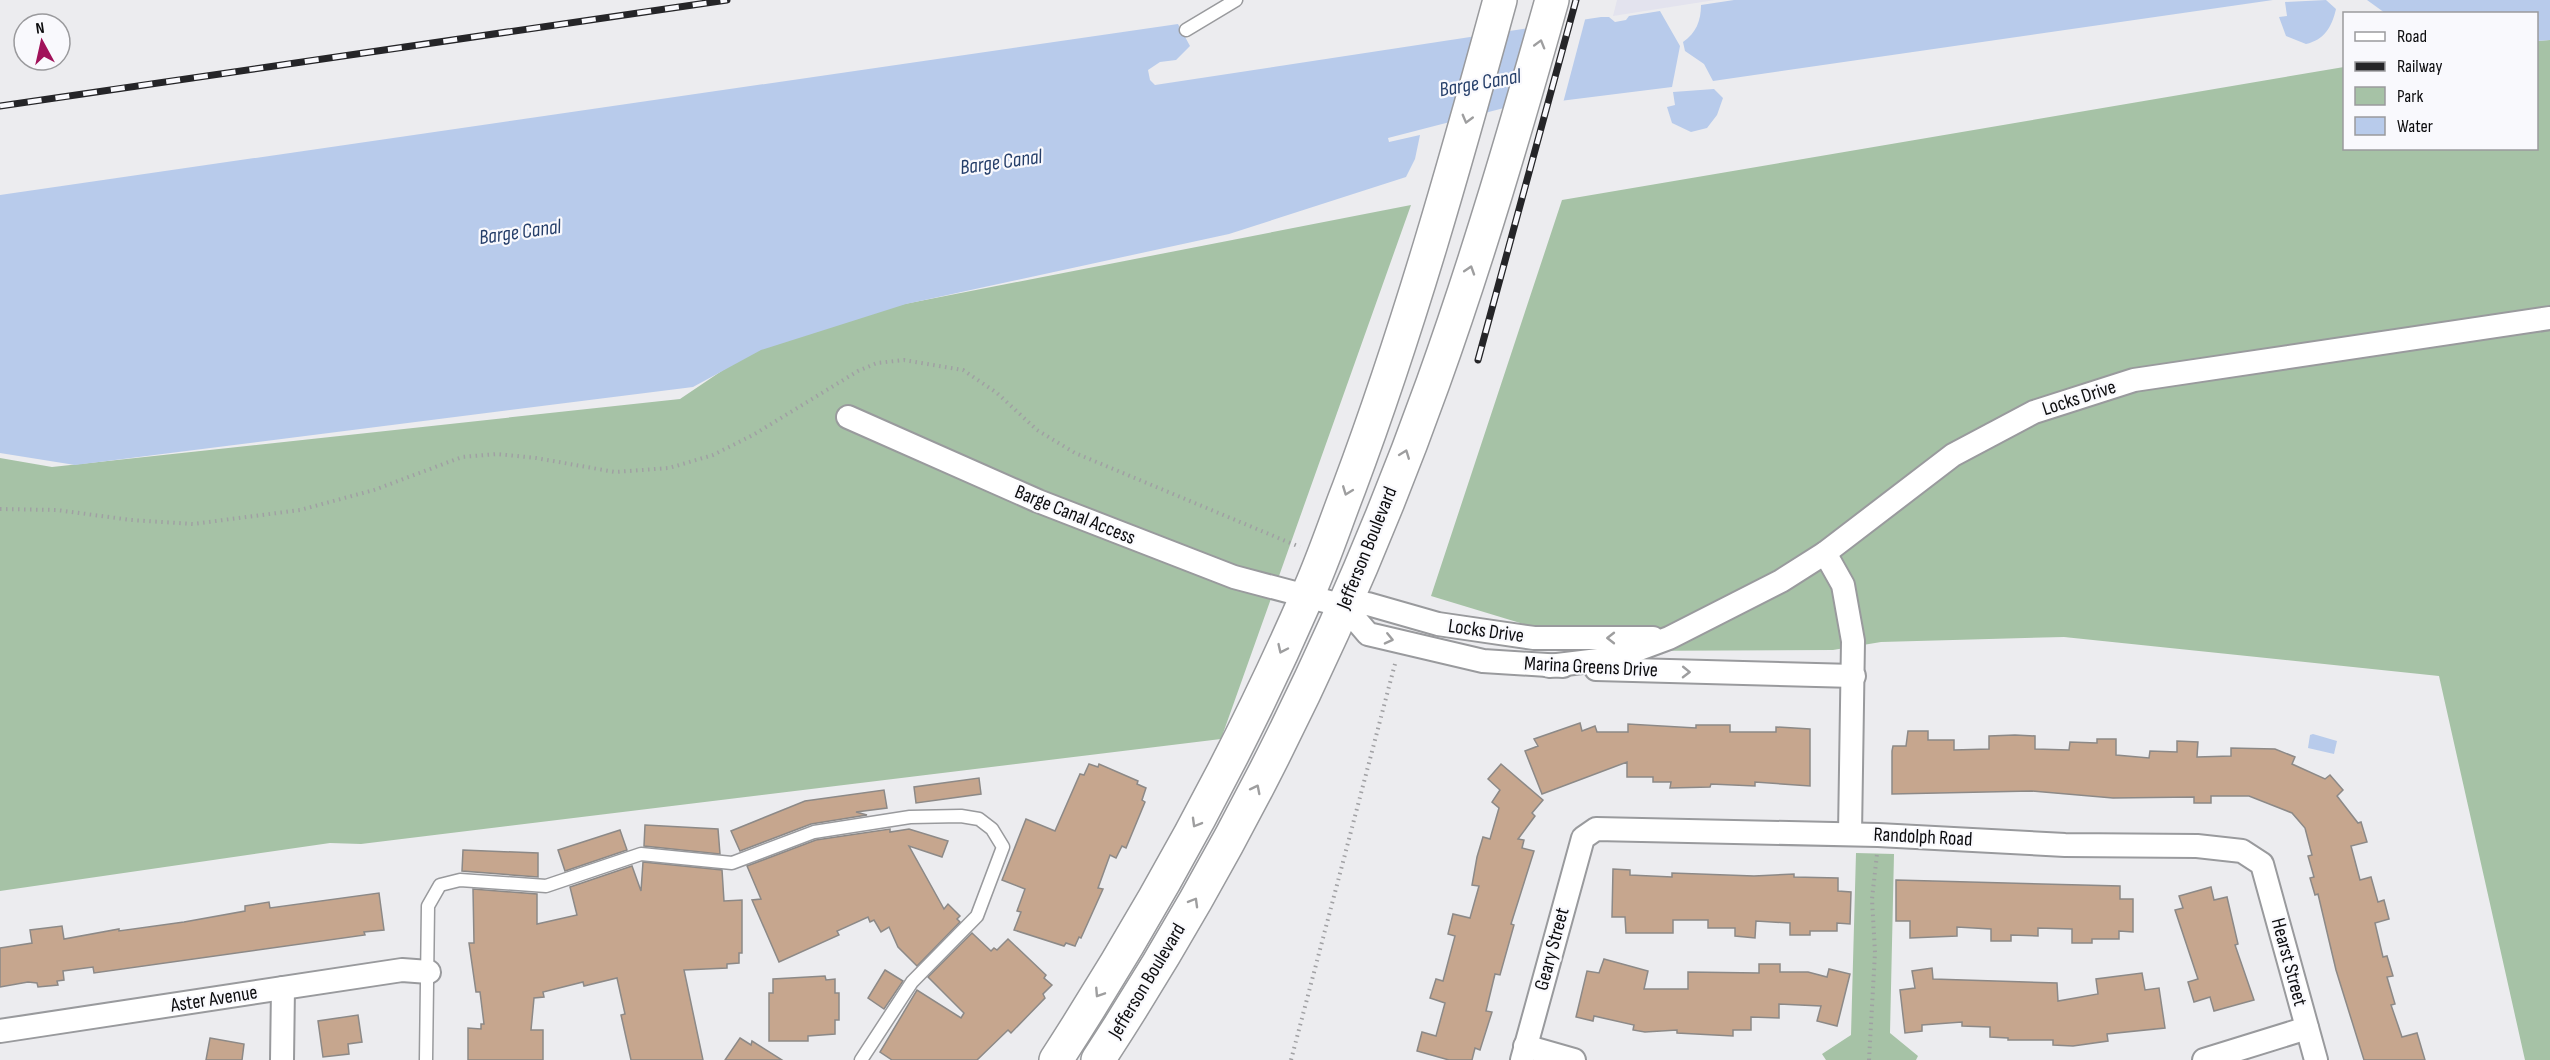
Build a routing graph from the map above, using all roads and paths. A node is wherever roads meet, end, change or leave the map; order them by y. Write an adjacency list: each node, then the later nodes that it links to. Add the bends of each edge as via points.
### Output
1 (1236, 0): 4 (lane)
2 (1552, 0): 11 (main road, Jefferson Boulevard, one-way to 2, via 1433,383 1518,120)
3 (1497, 11): 8 (main road, Jefferson Boulevard, one-way to 8, via 1389,382)
4 (1186, 30)
5 (2550, 318): 9 (street, Locks Drive, via 2134,380 2045,408 1953,454)
6 (848, 417): 10 (street, Barge Canal Access, via 1038,501 1233,577)
7 (0, 509): 8 (path, via 57,510 193,524 300,510 374,490 462,457 497,454 615,472 669,468 713,455 753,435 858,371 877,363 904,360 963,370 997,393 1037,430 1075,453 1305,549)
8 (1324, 553): 10 (main road, Jefferson Boulevard)
9 (1825, 553): 12 (street, Locks Drive, via 1781,581); 15 (street, via 1845,594)
10 (1308, 596): 11 (street, Locks Drive); 28 (main road, Jefferson Boulevard, one-way to 28, via 1214,792 1106,982)
11 (1344, 606): 12 (street, Locks Drive, one-way to 11, via 1534,638 1438,624 1368,604); 13 (street, Marina Greens Drive, one-way to 13, via 1368,634); 29 (main road, Jefferson Boulevard, one-way to 11, via 1139,998 1231,838)
12 (1669, 638): 14 (street, Locks Drive, via 1615,658)
13 (1401, 642): 14 (street, Marina Greens Drive, via 1483,661); 30 (path)
14 (1549, 666): 15 (street, Marina Greens Drive, one-way to 15)
15 (1854, 676): 16 (street)
16 (1850, 834): 17 (street, Randolph Road); 18 (street, Randolph Road, via 1596,829)
17 (1878, 835): 19 (street, Randolph Road, via 2065,845 2197,846 2242,851); 32 (path, via 1872,898 1875,953)
18 (1583, 838): 24 (street, Geary Street)
19 (2262, 864): 22 (street, Hearst Street)
20 (429, 972): 21 (street, Aster Avenue, via 402,970); 26 (lane); 27 (lane, via 428,906 440,885 460,880 546,886 641,854 732,863 814,832 910,817 979,819 992,829 1003,847 977,916 912,982)
21 (283, 988): 23 (street, Aster Avenue); 25 (street)
22 (2307, 1028): 33 (street); 34 (street, Hearst Street)
23 (0, 1031)
24 (1523, 1053): 31 (street)
25 (282, 1060)
26 (426, 1060)
27 (861, 1060)
28 (1056, 1060)
29 (1098, 1060)
30 (1291, 1060)
31 (1574, 1060)
32 (1869, 1060)
33 (2204, 1060)
34 (2316, 1060)

